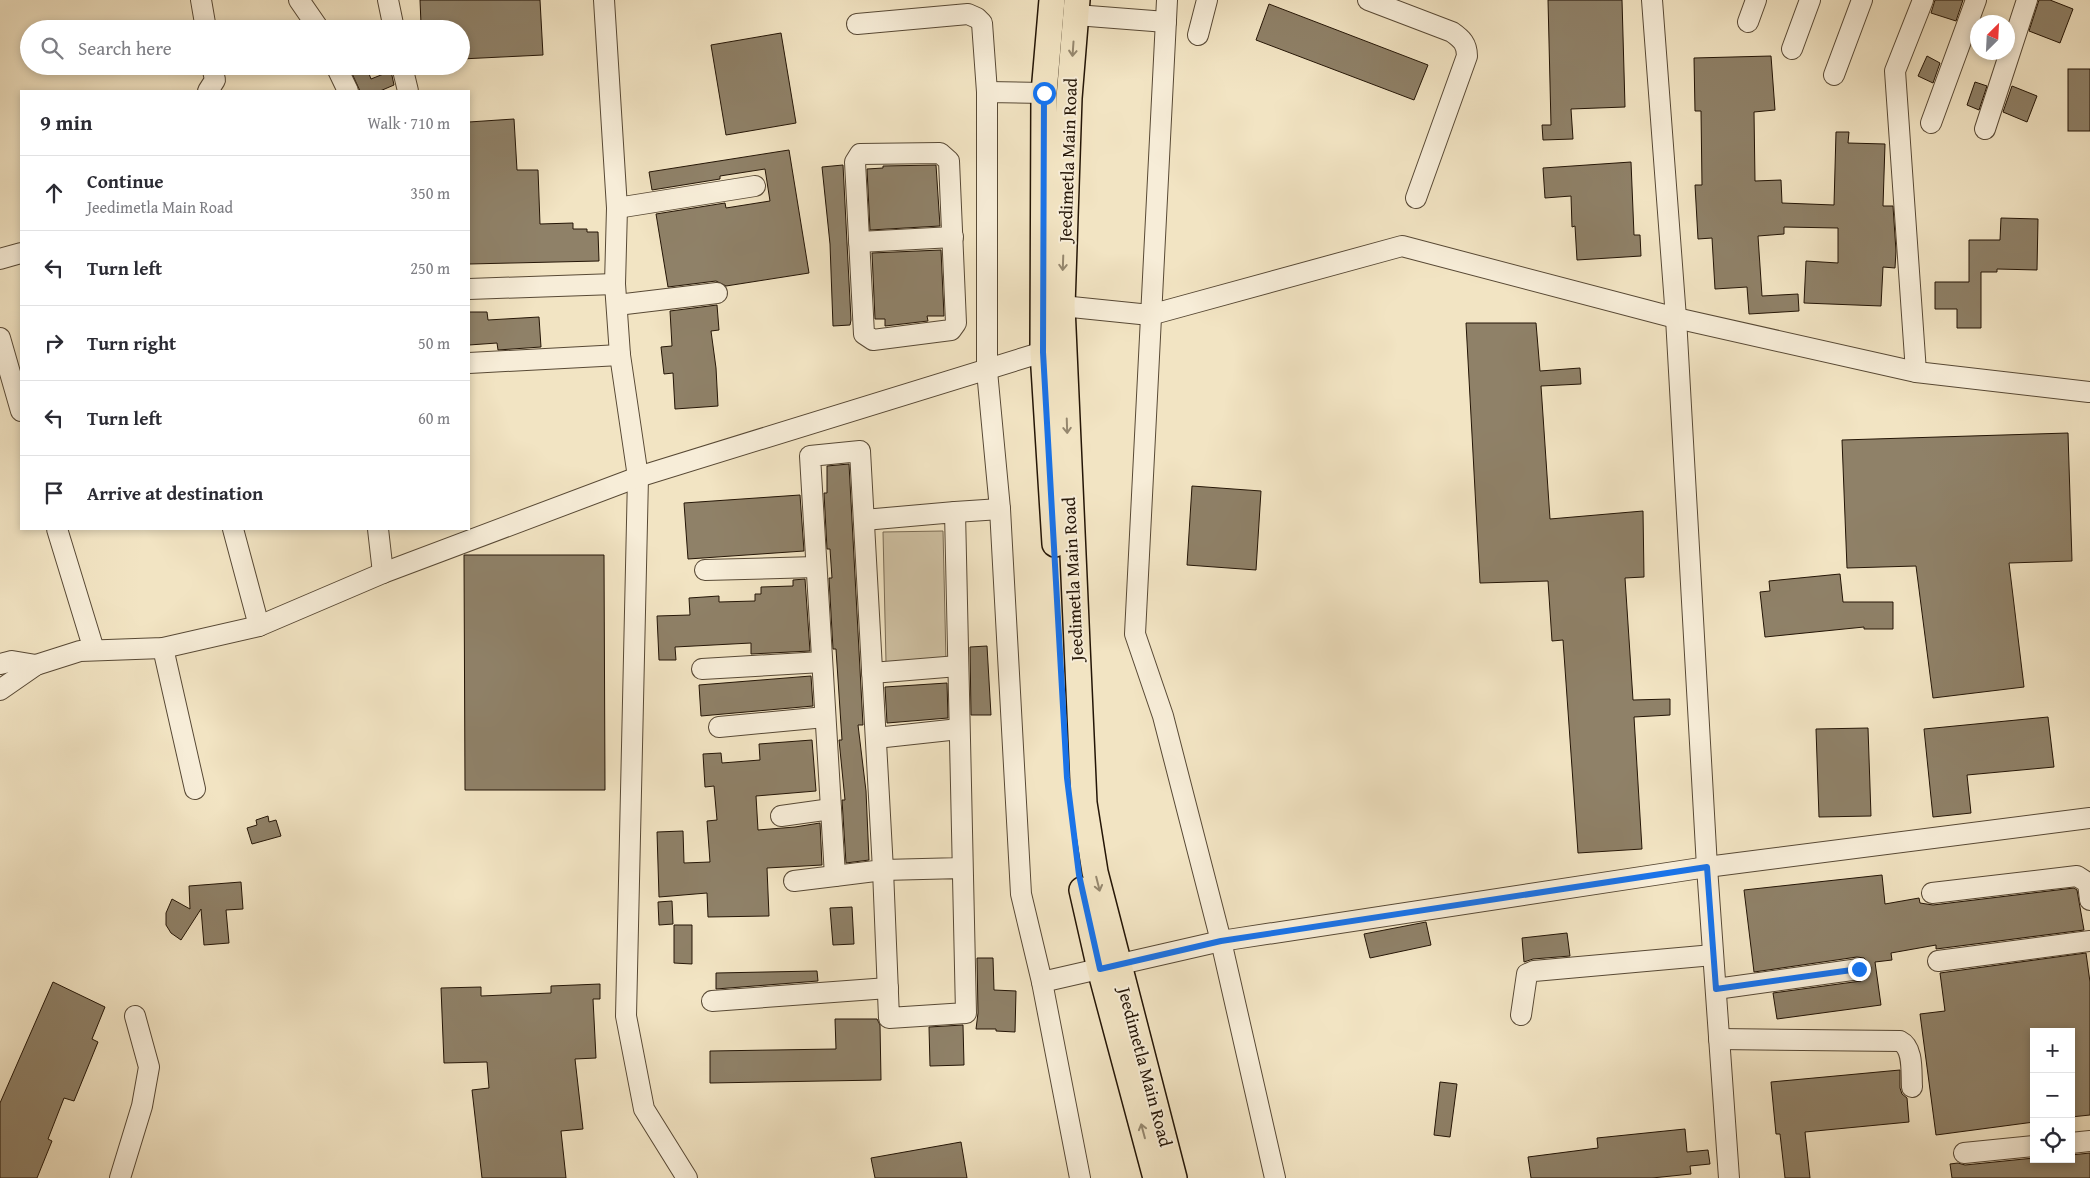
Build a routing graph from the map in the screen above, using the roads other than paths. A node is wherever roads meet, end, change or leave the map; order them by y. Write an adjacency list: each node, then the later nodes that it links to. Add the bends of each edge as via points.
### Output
1 (201, 0): 17 (street)
2 (300, 0): 18 (street)
3 (388, 0): 19 (street)
4 (604, 0): 38 (street)
5 (1052, 0): 33 (main road, Jeedimetla Main Road)
6 (1167, 0): 20 (street)
7 (1207, 0): 23 (street)
8 (1368, 0): 37 (street, via 1452,32 1467,47 1467,56)
9 (1652, 0): 51 (street)
10 (1756, 0): 21 (street)
11 (1810, 0): 24 (street)
12 (1862, 0): 28 (street)
13 (1922, 0): 57 (street, via 1895,71)
14 (1976, 0): 34 (street)
15 (2027, 0): 35 (street)
16 (1076, 8): 20 (street); 49 (main road, Jeedimetla Main Road, one-way to 49, via 1069,98)
17 (204, 20)
18 (313, 20)
19 (392, 20)
20 (1166, 22): 50 (street)
21 (1748, 22)
22 (856, 24): 32 (street, via 968,14 977,18 982,23)
23 (1198, 35)
24 (1792, 49)
25 (214, 75): 29 (street, via 215,80)
26 (340, 75): 30 (street)
27 (404, 75): 31 (street)
28 (1834, 75)
29 (209, 90)
30 (348, 90)
31 (408, 90)
32 (987, 92): 33 (street); 45 (street)
33 (1044, 93): 53 (main road, Jeedimetla Main Road)
34 (1931, 123)
35 (1985, 129)
36 (755, 186): 38 (street)
37 (1416, 198)
38 (617, 208): 43 (street)
39 (954, 237): 40 (street); 40 (street, via 949,161 945,156 940,153 860,154 855,162); 47 (street)
40 (859, 242): 47 (street, via 866,337 873,340 951,330 956,323)
41 (20, 253): 42 (street)
42 (0, 259)
43 (615, 284): 44 (street); 48 (street)
44 (470, 288)
45 (986, 291): 47 (street); 56 (street)
46 (717, 293): 48 (street)
47 (956, 295)
48 (617, 305): 54 (street)
49 (1062, 306): 50 (street); 99 (main road, Jeedimetla Main Road, one-way to 99, via 1084,803)
50 (1150, 315): 51 (street, via 1402,246); 95 (street, via 1135,634 1163,716)
51 (1676, 318): 57 (street); 88 (street)
52 (0, 338): 59 (street)
53 (1043, 352): 56 (street); 99 (main road, Jeedimetla Main Road, via 1070,814 1079,875)
54 (620, 355): 55 (street); 60 (street)
55 (470, 363)
56 (987, 371): 60 (street); 61 (street)
57 (1916, 372): 58 (street)
58 (2090, 392)
59 (20, 408)
60 (638, 477): 69 (street); 114 (street, via 626,1016 644,1109)
61 (1000, 509): 62 (street); 101 (street, via 1021,894)
62 (954, 512): 63 (street); 76 (street)
63 (864, 520): 67 (street, via 860,451 810,456); 78 (street)
64 (57, 530): 72 (street)
65 (233, 530): 70 (street)
66 (378, 530): 69 (street)
67 (816, 567): 68 (street); 73 (street)
68 (706, 570)
69 (383, 573): 70 (street)
70 (259, 626): 71 (street)
71 (163, 648): 72 (street); 84 (street)
72 (94, 650): 75 (street, via 80,651)
73 (822, 662): 77 (street); 80 (street)
74 (0, 664): 75 (street, via 12,661)
75 (36, 665): 79 (street)
76 (958, 666): 78 (street); 82 (street)
77 (702, 669)
78 (872, 673): 83 (street)
79 (0, 690)
80 (825, 717): 81 (street); 85 (street)
81 (719, 726)
82 (959, 729): 83 (street); 89 (street)
83 (876, 738): 90 (street)
84 (195, 789)
85 (831, 809): 86 (street); 91 (street)
86 (781, 816)
87 (2090, 818): 88 (street)
88 (1707, 867): 95 (street); 97 (street)
89 (962, 868): 90 (street); 102 (street, via 966,1013 889,1018)
90 (883, 870): 91 (street); 102 (street)
91 (835, 876): 92 (street)
92 (794, 881)
93 (1932, 893): 94 (street, via 2077,876 2088,883)
94 (2090, 900)
95 (1221, 941): 99 (street); 118 (street)
96 (2090, 941): 98 (street)
97 (1713, 955): 103 (street); 105 (street, via 1534,971 1527,974)
98 (1938, 961)
99 (1109, 967): 101 (street); 116 (main road, Jeedimetla Main Road, one-way to 99); 117 (main road, Jeedimetla Main Road)
100 (1859, 969): 103 (street)
101 (1042, 982): 115 (street)
102 (888, 988): 104 (street)
103 (1716, 989): 107 (street)
104 (712, 1001)
105 (1521, 1015)
106 (135, 1016): 113 (street, via 148,1067 142,1106)
107 (1719, 1039): 108 (street, via 1900,1041 1909,1050); 119 (street)
108 (1912, 1087)
109 (2090, 1141): 110 (street)
110 (2075, 1143)
111 (2030, 1146): 112 (street)
112 (1964, 1153)
113 (120, 1178)
114 (687, 1178)
115 (1080, 1178)
116 (1156, 1178)
117 (1174, 1178)
118 (1275, 1178)
119 (1729, 1178)

